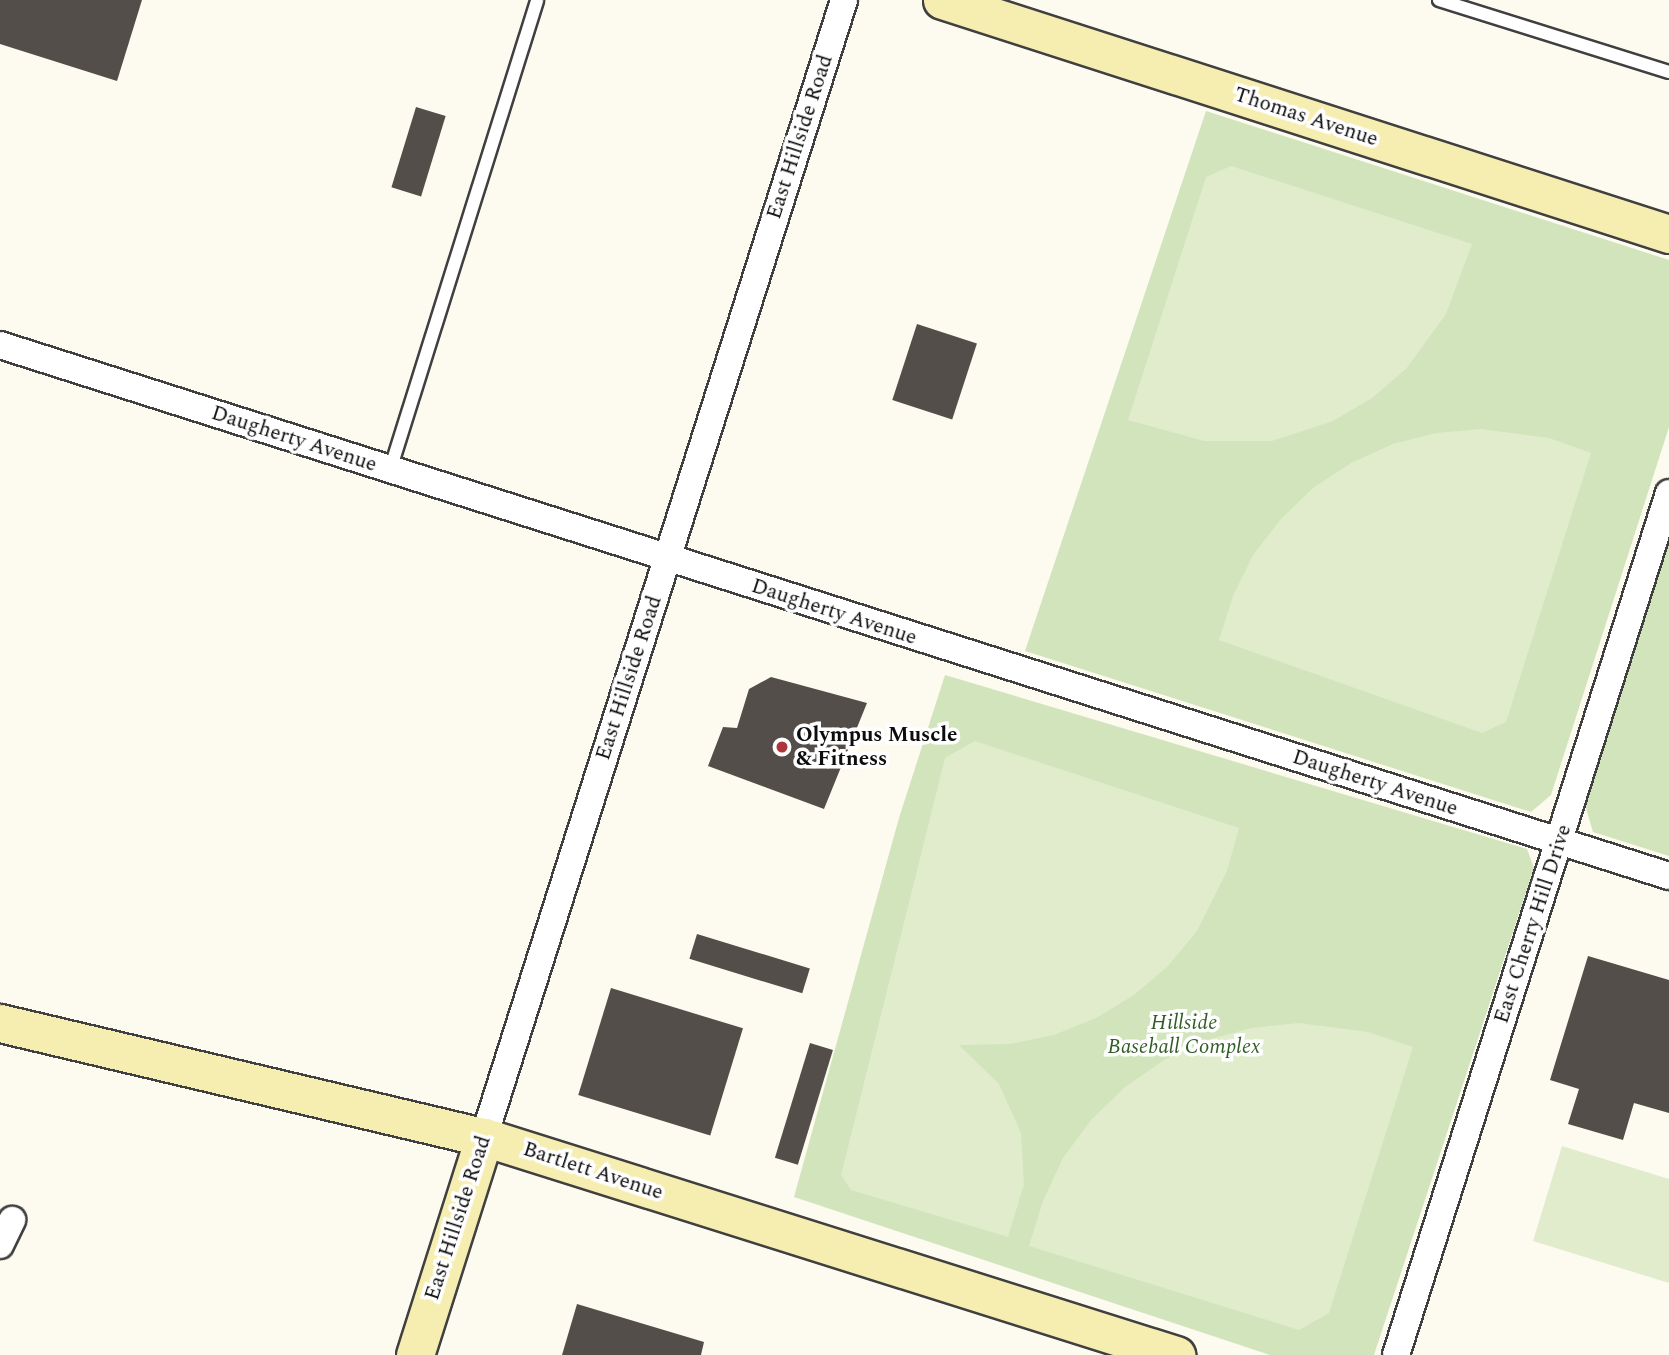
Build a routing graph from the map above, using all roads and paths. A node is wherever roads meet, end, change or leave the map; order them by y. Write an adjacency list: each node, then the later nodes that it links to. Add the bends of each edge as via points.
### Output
1 (537, 0): 8 (lane)
2 (844, 0): 10 (street, East Hillside Road)
3 (942, 0): 6 (main road, Thomas Avenue)
4 (1439, 0): 5 (lane)
5 (1669, 72)
6 (1669, 234)
7 (0, 345): 8 (street, Daugherty Avenue)
8 (390, 470): 10 (street, Daugherty Avenue)
9 (1669, 493): 11 (street, East Cherry Hill Drive)
10 (667, 559): 11 (street, Daugherty Avenue); 14 (street, East Hillside Road)
11 (1559, 841): 12 (street, Daugherty Avenue); 19 (street, East Cherry Hill Drive)
12 (1669, 876)
13 (0, 1023): 14 (main road, Bartlett Avenue)
14 (484, 1137): 17 (main road, East Hillside Road); 18 (main road, Bartlett Avenue)
15 (12, 1220): 16 (street)
16 (0, 1245)
17 (415, 1355)
18 (1176, 1355)
19 (1396, 1355)

